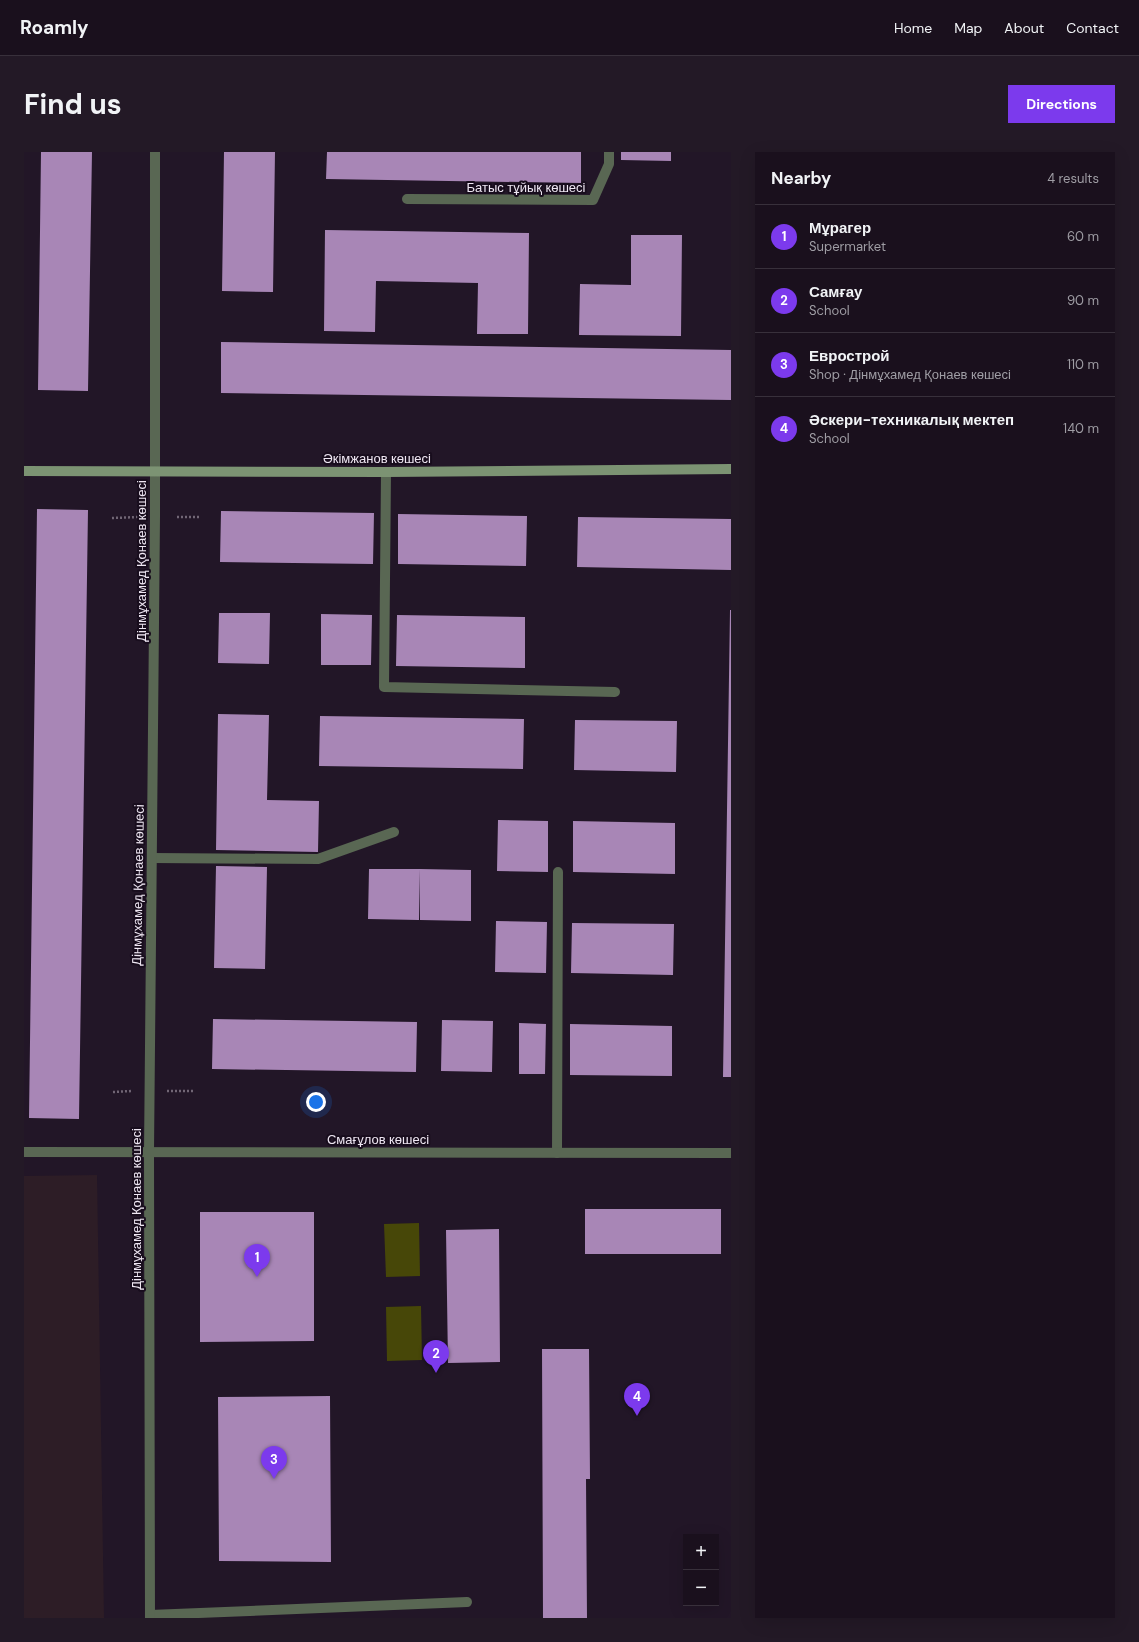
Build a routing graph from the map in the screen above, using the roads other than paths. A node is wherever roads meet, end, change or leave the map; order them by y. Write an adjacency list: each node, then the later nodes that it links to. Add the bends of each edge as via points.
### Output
1 (155, 152): 6 (street, Дінмұхамед Қонаев көшесі)
2 (609, 152): 3 (street, Батыс тұйық көшесі, via 609,164 592,200)
3 (407, 199)
4 (731, 469): 7 (main road, Әкімжанов көшесі)
5 (24, 471): 6 (main road, Әкімжанов көшесі)
6 (155, 471): 7 (main road, Әкімжанов көшесі); 10 (street, Дінмұхамед Қонаев көшесі)
7 (386, 472): 8 (street, via 384,687)
8 (615, 692)
9 (394, 832): 10 (street, via 318,859)
10 (152, 858): 13 (street, Дінмұхамед Қонаев көшесі)
11 (558, 872): 14 (street)
12 (24, 1152): 13 (street, Смағұлов көшесі)
13 (149, 1152): 14 (street, Смағұлов көшесі); 17 (street, Дінмұхамед Қонаев көшесі)
14 (557, 1153): 15 (street, Смағұлов көшесі)
15 (731, 1153)
16 (468, 1602): 17 (street)
17 (150, 1616)

